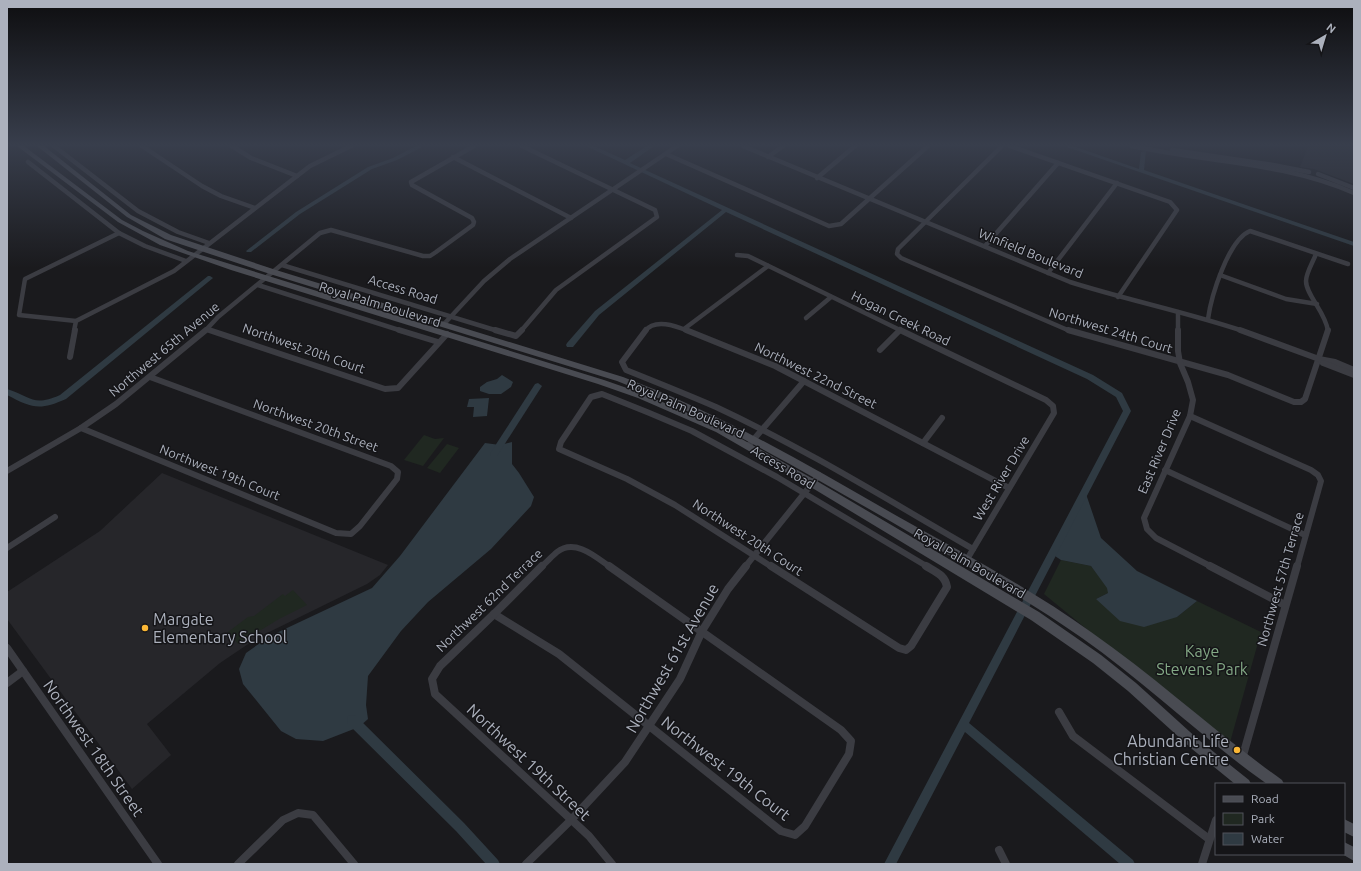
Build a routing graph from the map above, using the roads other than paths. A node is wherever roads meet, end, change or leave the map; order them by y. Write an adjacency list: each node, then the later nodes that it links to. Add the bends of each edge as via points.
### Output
1 (60, 187): 25 (street)
2 (73, 187): 29 (main road, Royal Palm Boulevard, via 136,232)
3 (92, 187): 28 (main road, Royal Palm Boulevard, via 129,216 168,237)
4 (107, 187): 26 (street, via 157,222)
5 (203, 187): 22 (street)
6 (283, 187): 22 (street)
7 (415, 187): 34 (street, Northwest 65th Avenue, via 472,218 474,222 430,256 325,230)
8 (510, 187): 23 (street)
9 (605, 187): 19 (street)
10 (617, 187): 19 (street)
11 (740, 187): 21 (street, via 829,226 841,224)
12 (838, 187): 21 (street, Winfield Boulevard)
13 (883, 187): 21 (street)
14 (960, 187): 24 (street)
15 (1037, 187): 27 (street)
16 (1114, 187): 37 (street)
17 (1127, 187): 42 (street, via 1170,202 1176,210)
18 (1340, 187): 20 (street)
19 (612, 190): 23 (street); 45 (street, Access Road, via 655,210 657,217 556,290 516,336)
20 (1354, 193)
21 (869, 199): 24 (street, Winfield Boulevard)
22 (255, 208): 26 (street)
23 (571, 218): 45 (street, via 498,268)
24 (924, 222): 27 (street, Winfield Boulevard); 60 (street, Northwest 24th Court, via 898,249 897,254 901,258 1071,331)
25 (119, 233): 32 (street); 48 (street, via 25,278 18,314)
26 (209, 243): 28 (street)
27 (985, 246): 37 (street, Winfield Boulevard)
28 (201, 249): 29 (street); 36 (main road, Royal Palm Boulevard)
29 (194, 254): 32 (street); 39 (main road, Royal Palm Boulevard)
30 (737, 254): 35 (street, Hogan Creek Road, via 748,256)
31 (1316, 254): 33 (street); 38 (street, via 1250,231 1245,232); 43 (street, via 1306,280 1307,287)
32 (186, 261): 48 (street, via 174,271)
33 (1348, 264)
34 (282, 265): 36 (street, Northwest 65th Avenue); 45 (street, Access Road)
35 (768, 266): 41 (street, Hogan Creek Road); 52 (street)
36 (273, 272): 39 (street, Northwest 65th Avenue); 49 (main road, Royal Palm Boulevard)
37 (1048, 273): 42 (street, Winfield Boulevard)
38 (1220, 275): 43 (street, via 1286,299); 47 (street, via 1214,289)
39 (267, 278): 40 (street, Northwest 65th Avenue); 50 (main road, Royal Palm Boulevard)
40 (258, 285): 51 (street, Northwest 65th Avenue); 56 (street)
41 (831, 297): 46 (street); 54 (street, Hogan Creek Road)
42 (1118, 297): 44 (street, Winfield Boulevard)
43 (1317, 304): 59 (street, via 1327,322 1328,332)
44 (1178, 312): 47 (street, Winfield Boulevard); 60 (street, East River Drive)
45 (451, 316): 49 (street)
46 (806, 318)
47 (1208, 319): 59 (street, Winfield Boulevard)
48 (76, 321): 58 (street)
49 (444, 324): 50 (main road); 53 (main road, Royal Palm Boulevard)
50 (423, 326): 55 (main road, Royal Palm Boulevard)
51 (207, 329): 56 (street, Northwest 20th Court, via 385,389 398,388); 64 (street, Northwest 65th Avenue)
52 (684, 329): 61 (street, Northwest 22nd Street, via 664,323 648,327 622,362); 65 (street, Northwest 22nd Street, via 768,363)
53 (464, 330): 55 (main road, via 450,331); 72 (main road, Royal Palm Boulevard, via 646,388 689,407)
54 (900, 330): 57 (street); 67 (street, Hogan Creek Road, via 1046,400)
55 (447, 334): 56 (street); 72 (main road, Royal Palm Boulevard, via 640,396)
56 (438, 342)
57 (880, 350)
58 (70, 357)
59 (1319, 359): 60 (street, Northwest 24th Court, via 1305,398 1301,402 1294,402 1228,375); 62 (street, Winfield Boulevard); 63 (street, Winfield Boulevard)
60 (1180, 363): 68 (street, East River Drive, via 1193,400)
61 (623, 366): 71 (street, Access Road, via 626,370 693,397)
62 (1354, 370)
63 (1354, 375)
64 (150, 377): 70 (street, Northwest 65th Avenue); 80 (street, Northwest 20th Street, via 391,466 398,472 397,480)
65 (804, 381): 71 (street); 73 (street, Northwest 22nd Street)
66 (592, 397): 78 (street, Access Road, via 602,394 672,422 735,453); 84 (street, Northwest 20th Court, via 561,442 559,449 675,505)
67 (1053, 406): 77 (street, West River Drive, via 1054,413)
68 (1190, 416): 74 (street, East River Drive); 81 (street, Northwest 57th Terrace, via 1318,475 1321,481)
69 (942, 418): 73 (street)
70 (81, 428): 75 (street, Northwest 65th Avenue); 80 (street, Northwest 19th Court, via 336,533)
71 (762, 430): 72 (street); 83 (street, Access Road)
72 (751, 443): 76 (main road, Royal Palm Boulevard)
73 (923, 443): 77 (street, Northwest 22nd Street)
74 (1165, 470): 81 (street); 87 (street, East River Drive, via 1144,518 1147,529 1156,538)
75 (7, 471)
76 (815, 479): 78 (street, Northwest 61st Avenue); 85 (main road, Royal Palm Boulevard); 97 (main road, Royal Palm Boulevard, via 1011,600 1103,664)
77 (1009, 488): 83 (street, West River Drive)
78 (803, 493): 84 (street, Northwest 61st Avenue); 86 (street, Access Road, via 943,576)
79 (56, 517): 82 (street)
80 (351, 534)
81 (1305, 535): 87 (street, Northwest 57th Terrace)
82 (7, 548)
83 (973, 549): 85 (street, West River Drive)
84 (754, 556): 86 (street, Northwest 20th Court, via 906,650 911,646); 89 (street, Northwest 61st Avenue, via 728,589)
85 (966, 561): 96 (main road, Royal Palm Boulevard, via 1017,590 1088,636 1142,676)
86 (947, 587)
87 (1285, 605): 96 (street, Northwest 57th Terrace)
88 (493, 613): 89 (street, Northwest 62nd Terrace, via 558,551 569,546 586,550); 92 (street, Northwest 62nd Terrace, via 440,666); 95 (street, Northwest 19th Court, via 559,654)
89 (702, 631): 95 (street, Northwest 61st Avenue, via 680,679); 95 (street, Northwest 19th Court, via 841,730 851,742 849,754 806,826 795,835 781,831)
90 (7, 648): 91 (street, Northwest 18th Street)
91 (23, 671): 93 (street); 108 (street, Northwest 18th Street)
92 (432, 679): 100 (street, Northwest 19th Street, via 435,694)
93 (7, 683)
94 (1059, 712): 104 (street, via 1073,736)
95 (650, 726): 100 (street, Northwest 61st Avenue, via 625,762)
96 (1242, 759): 99 (main road, Royal Palm Boulevard)
97 (1232, 780): 98 (main road, Royal Palm Boulevard)
98 (1242, 783)
99 (1277, 783)
100 (571, 820): 111 (street, Northwest 61st Avenue); 112 (street, Northwest 19th Street, via 589,836)
101 (1215, 823): 104 (street)
102 (1345, 826): 103 (main road)
103 (1354, 831)
104 (1209, 839): 114 (street)
105 (1345, 849): 107 (main road)
106 (999, 850): 113 (street)
107 (1354, 854)
108 (158, 864)
109 (238, 864): 110 (street, via 283,820 298,813 313,815)
110 (354, 864)
111 (526, 864)
112 (612, 864)
113 (1006, 864)
114 (1202, 864)

